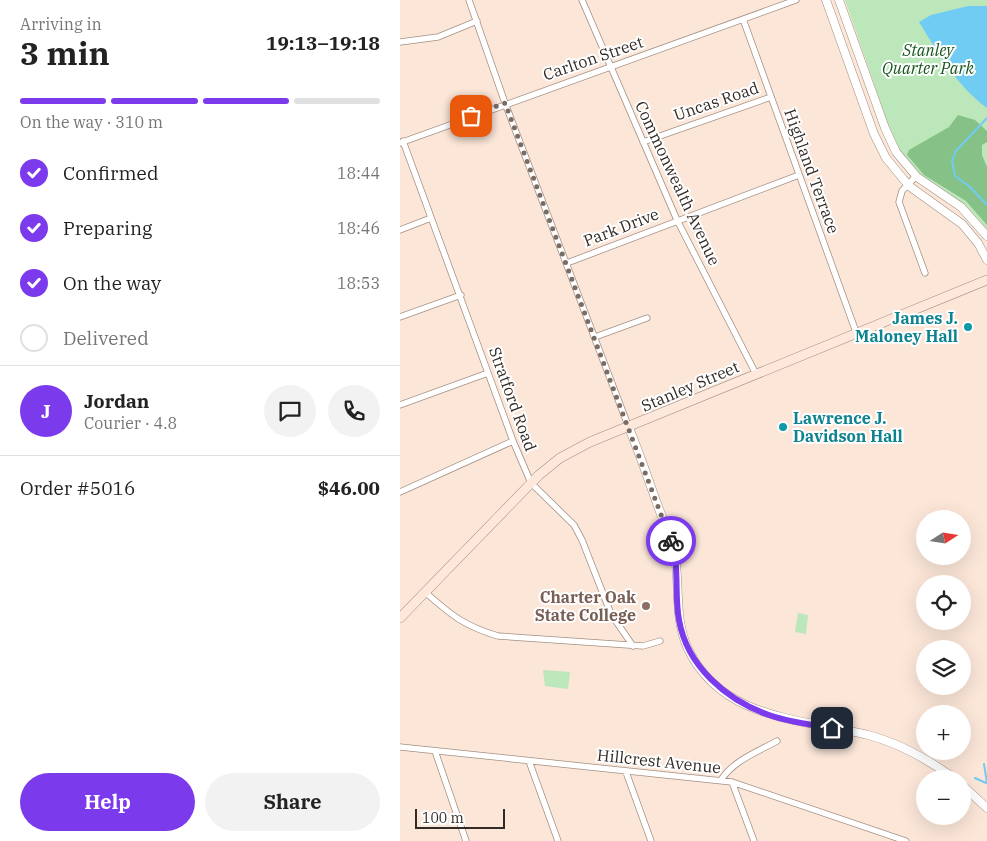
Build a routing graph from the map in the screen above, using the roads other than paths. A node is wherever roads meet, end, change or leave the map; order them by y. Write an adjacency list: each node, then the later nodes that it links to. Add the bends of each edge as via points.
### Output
1 (469, 0): 7 (street)
2 (582, 0): 9 (street, Commonwealth Avenue)
3 (796, 0): 6 (street, Carlton Street)
4 (826, 0): 11 (street)
5 (839, 0): 10 (street)
6 (743, 19): 9 (street, Carlton Street); 12 (street, Highland Terrace)
7 (477, 22): 8 (street, via 438,37); 13 (street)
8 (400, 42)
9 (610, 67): 13 (street, Carlton Street); 15 (street, Commonwealth Avenue)
10 (870, 88): 11 (street); 17 (street, via 892,146)
11 (859, 92): 18 (street, via 881,150)
12 (770, 97): 15 (street, Uncas Road); 16 (street, Highland Terrace)
13 (505, 103): 14 (street, Carlton Street); 24 (street)
14 (402, 142): 19 (street, Stratford Road)
15 (643, 142): 20 (street, Commonwealth Avenue)
16 (799, 174): 20 (street, Park Drive); 30 (street, Highland Terrace)
17 (916, 176): 18 (street); 22 (street, via 959,205)
18 (908, 185): 23 (street, via 959,221 978,243); 25 (street, via 902,191 900,202)
19 (431, 218): 21 (street); 27 (street, Stratford Road)
20 (677, 220): 24 (street, Park Drive); 33 (street, Commonwealth Avenue)
21 (400, 230)
22 (987, 236)
23 (987, 260)
24 (567, 263): 31 (street)
25 (925, 273)
26 (987, 280): 30 (main road, Stanley Street)
27 (461, 296): 28 (street); 32 (street, Stratford Road)
28 (400, 317)
29 (647, 318): 31 (street)
30 (856, 332): 33 (main road, Stanley Street)
31 (595, 337): 35 (street)
32 (488, 373): 34 (street); 36 (street, Stratford Road)
33 (756, 374): 35 (main road, Stanley Street)
34 (400, 405)
35 (628, 428): 37 (main road, Stanley Street, via 565,455); 47 (street, via 673,549 682,632 704,673 730,695 762,713 888,742)
36 (513, 441): 37 (street, Stratford Road); 38 (street)
37 (531, 483): 39 (main road, Stanley Street); 42 (street, Stratford Road, via 574,525 611,614)
38 (400, 492)
39 (426, 592): 40 (main road, Stanley Street); 42 (street, via 457,620 498,636)
40 (400, 618)
41 (660, 641): 42 (street)
42 (633, 646)
43 (776, 741): 49 (street, via 739,762)
44 (400, 747): 45 (street, Hillcrest Avenue)
45 (435, 751): 46 (street, Hillcrest Avenue); 53 (street)
46 (529, 761): 48 (street, Hillcrest Avenue); 54 (street)
47 (942, 770)
48 (626, 772): 49 (street, Hillcrest Avenue); 55 (street)
49 (721, 780): 50 (street, Hillcrest Avenue)
50 (732, 782): 56 (street); 57 (street, Hillcrest Avenue)
51 (971, 793): 52 (street)
52 (987, 808)
53 (466, 841)
54 (558, 841)
55 (651, 841)
56 (754, 841)
57 (906, 841)

